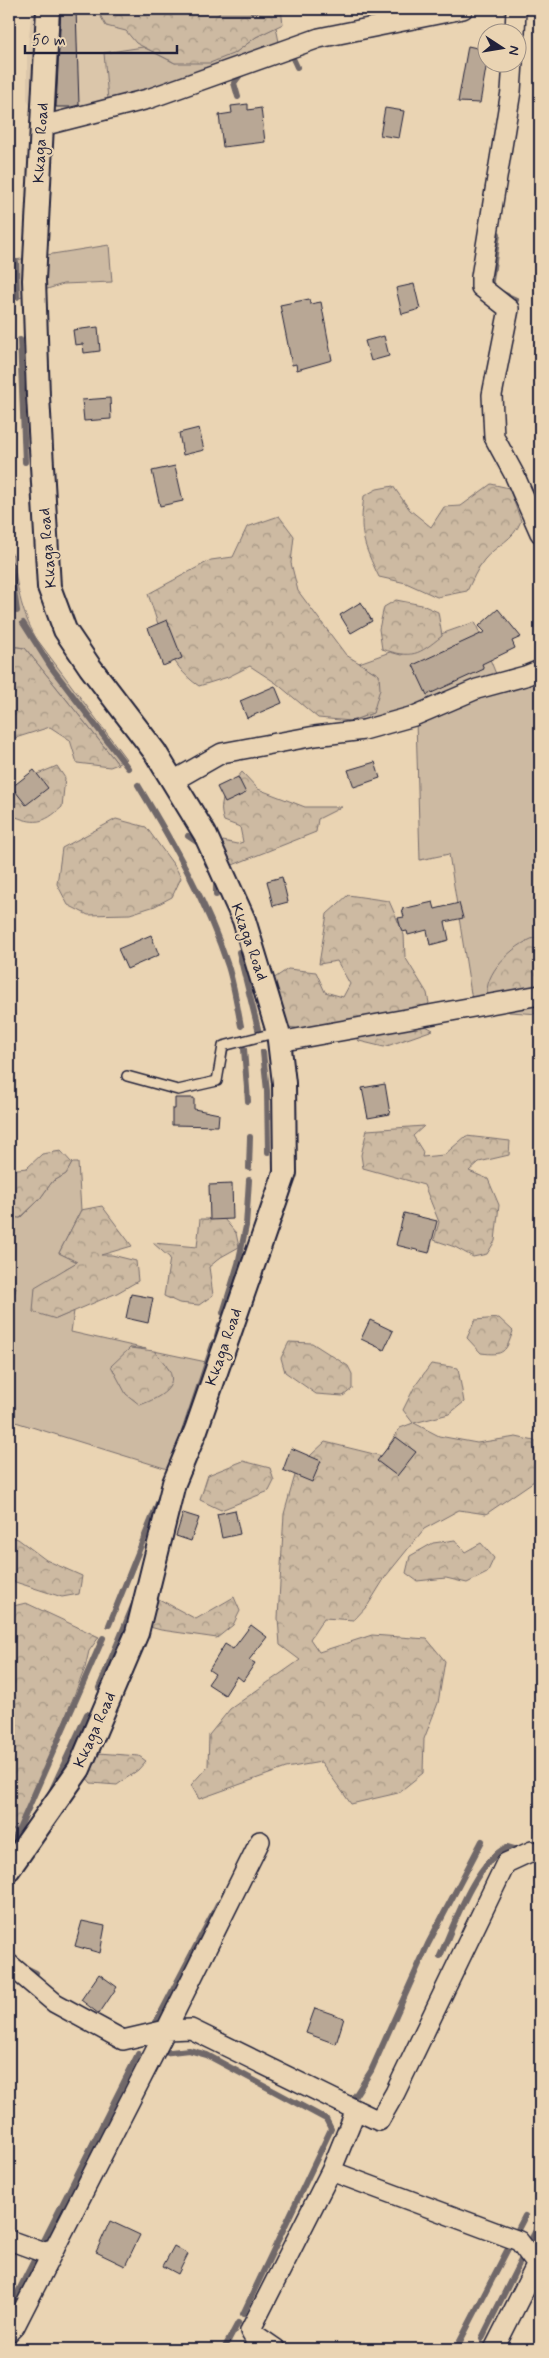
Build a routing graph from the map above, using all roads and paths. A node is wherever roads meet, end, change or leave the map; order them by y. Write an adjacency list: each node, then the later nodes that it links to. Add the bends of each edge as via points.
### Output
1 (48, 9): 6 (street, Kkaga Road)
2 (463, 9): 6 (street, via 320,38 148,99)
3 (516, 9): 4 (street)
4 (515, 22)
5 (512, 72): 7 (street, via 481,287 509,310 492,395 494,437)
6 (42, 126): 9 (street, Kkaga Road, via 34,280 50,587 65,630)
7 (540, 533)
8 (540, 670): 9 (street, via 478,689 414,716 364,730 222,753)
9 (172, 781): 11 (street, Kkaga Road, via 204,834 244,920)
10 (540, 995): 11 (street, via 290,1040)
11 (279, 1038): 12 (lane, via 223,1046 217,1081 178,1090); 15 (street, Kkaga Road, via 286,1114 285,1173 196,1430 174,1483 137,1633 79,1769)
12 (127, 1076)
13 (260, 1841): 17 (street)
14 (540, 1854): 18 (street, via 532,1851 506,1863 379,2121)
15 (9, 1869)
16 (9, 1964): 17 (street, via 55,2003 124,2040)
17 (166, 2030): 18 (street, via 191,2029); 21 (street)
18 (356, 2110): 19 (street)
19 (331, 2171): 22 (street, via 519,2241); 24 (street)
20 (9, 2240): 21 (street, via 42,2252)
21 (55, 2248): 23 (street)
22 (539, 2261): 26 (street)
23 (9, 2332)
24 (251, 2340): 25 (street)
25 (276, 2349)
26 (494, 2349)

